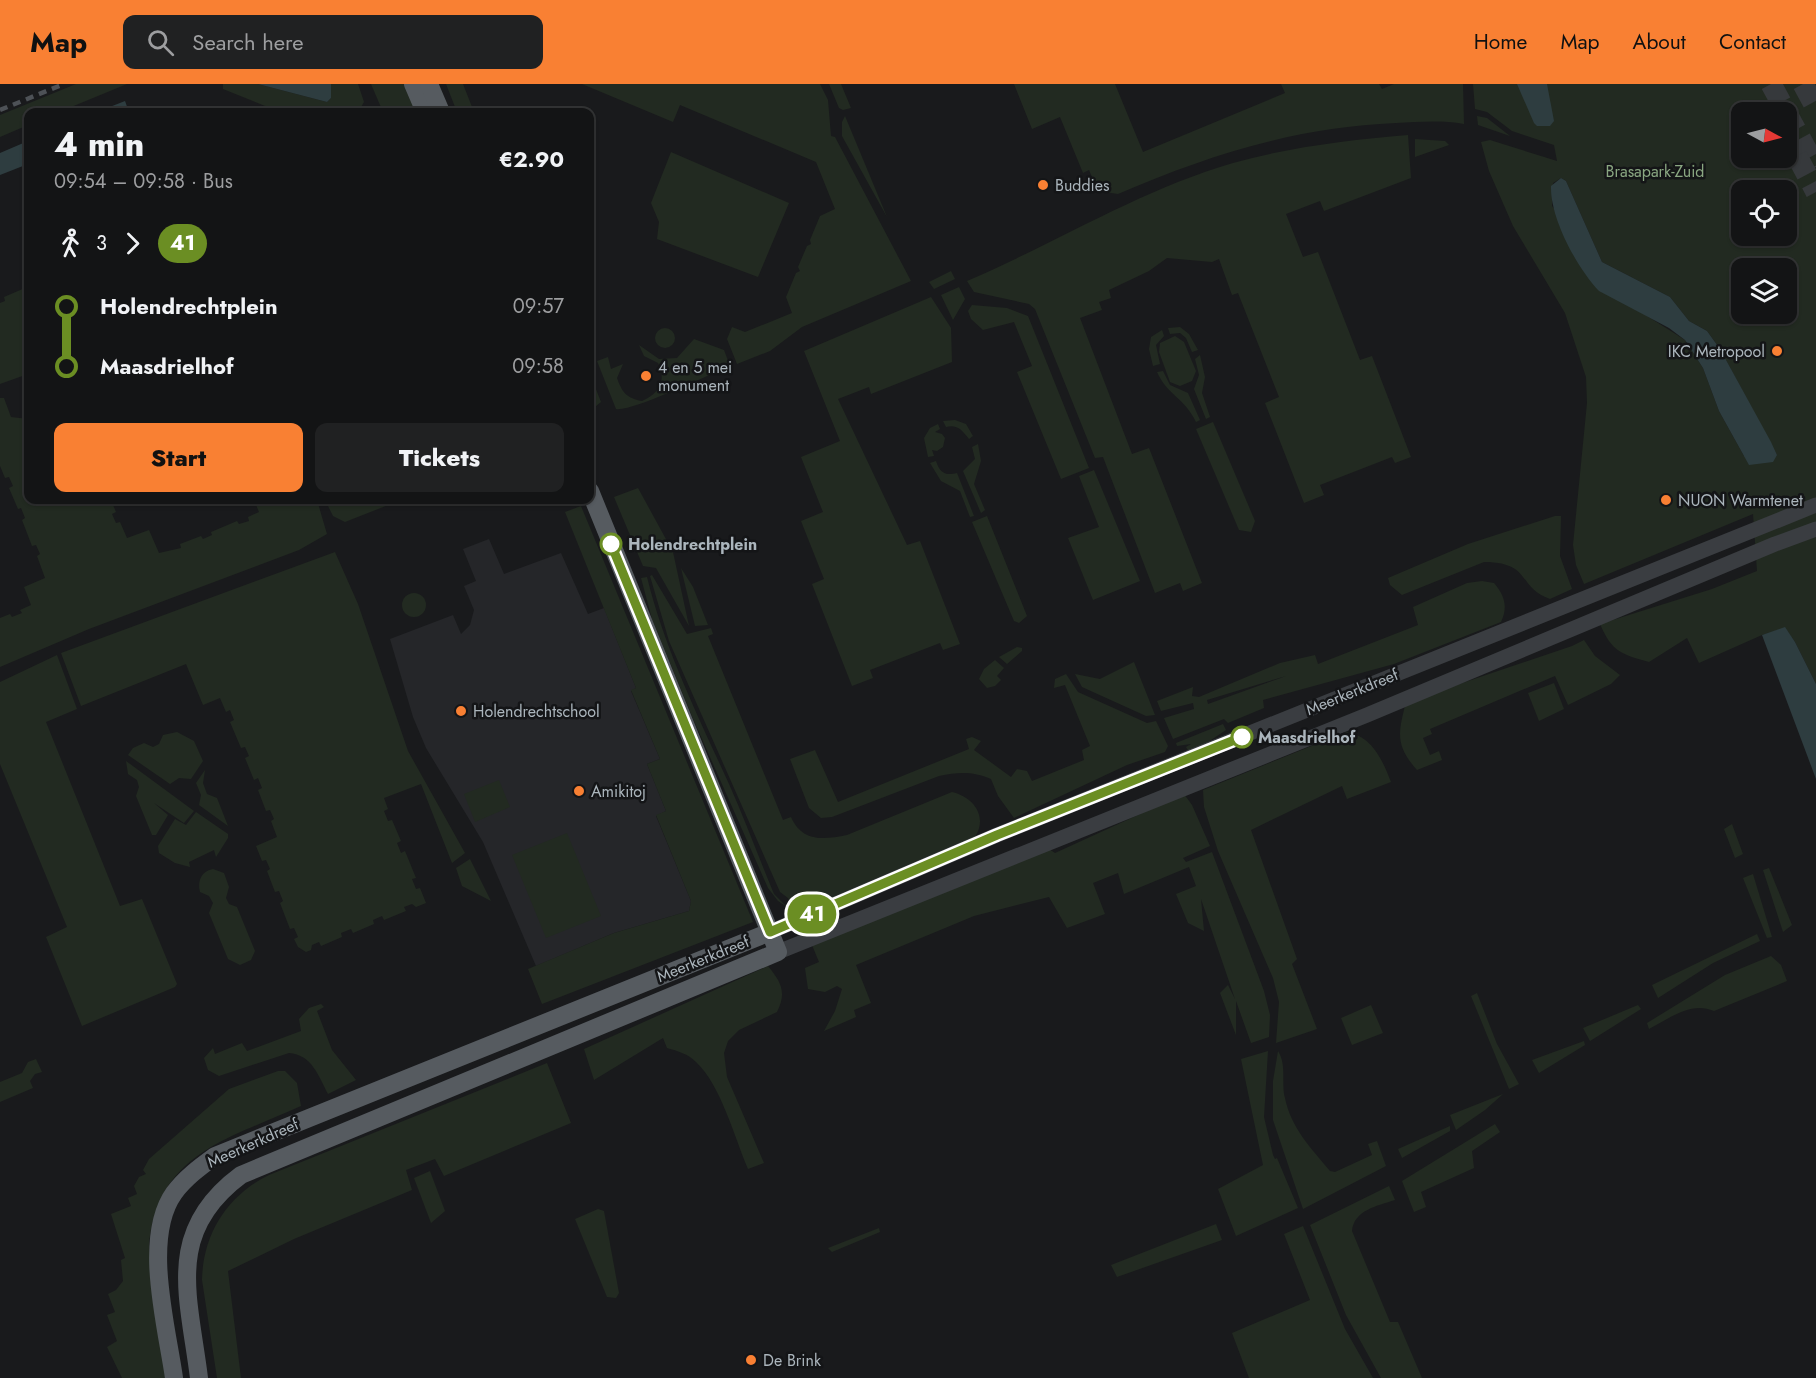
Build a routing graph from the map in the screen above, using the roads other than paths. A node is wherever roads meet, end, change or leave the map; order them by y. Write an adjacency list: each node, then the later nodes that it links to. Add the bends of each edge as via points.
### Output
1 (413, 84): 3 (main road)
2 (429, 84): 4 (main road)
3 (423, 108)
4 (439, 108)
5 (594, 501): 8 (main road)
6 (1816, 505): 8 (street, Meerkerkdreef, via 997,835)
7 (1816, 529): 9 (street, Meerkerkdreef)
8 (770, 932): 9 (main road); 10 (main road, Meerkerkdreef, via 215,1156 194,1171 173,1194 160,1224 158,1260)
9 (778, 952): 11 (main road, Meerkerkdreef, via 241,1175 220,1191 193,1230 188,1295)
10 (174, 1378)
11 (199, 1378)

